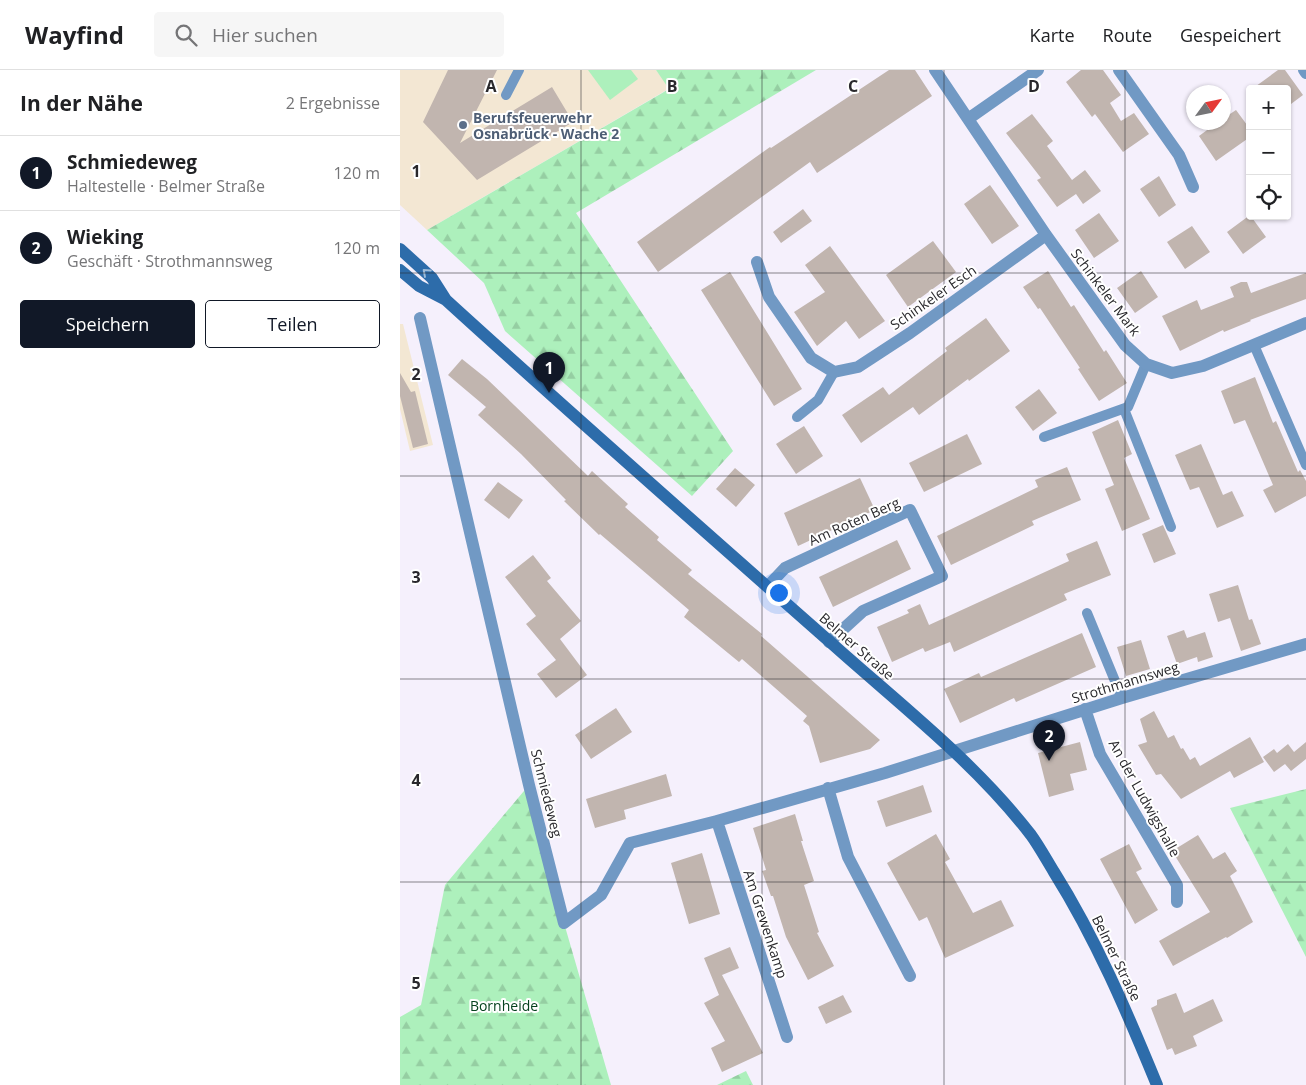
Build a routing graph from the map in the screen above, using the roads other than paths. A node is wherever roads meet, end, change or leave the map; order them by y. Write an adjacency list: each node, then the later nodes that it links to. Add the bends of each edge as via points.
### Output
1 (519, 70): 5 (lane)
2 (935, 70): 6 (street, Schinkeler Mark)
3 (1038, 70): 6 (street)
4 (1119, 70): 7 (street, via 1179,155)
5 (506, 95)
6 (968, 118): 8 (street, Schinkeler Mark)
7 (1193, 187)
8 (1046, 236): 16 (street, Schinkeler Mark, via 1125,344); 17 (street, Schinkeler Esch, via 858,367)
9 (400, 249): 12 (street, Belmer Straße, one-way to 9, via 432,278)
10 (756, 262): 17 (street, via 769,297 811,358)
11 (400, 270): 12 (street, Belmer Straße, via 419,286)
12 (446, 300): 23 (street, Belmer Straße)
13 (420, 318): 31 (street, Schmiedeweg, via 564,923 601,895 630,843)
14 (1306, 324): 15 (street, Schinkeler Mark)
15 (1254, 345): 16 (street, Schinkeler Mark, via 1203,366 1172,373); 21 (lane)
16 (1146, 364): 18 (lane, via 1128,407)
17 (834, 372): 19 (lane, via 818,400)
18 (1124, 409): 20 (lane); 22 (lane)
19 (797, 417)
20 (1044, 437)
21 (1306, 465)
22 (1171, 527)
23 (768, 586): 25 (street, Belmer Straße); 25 (street, Am Roten Berg, via 785,568 910,510 942,576 863,612)
24 (1087, 614): 27 (lane)
25 (829, 642): 29 (street, Belmer Straße)
26 (1306, 644): 27 (street, Strothmannsweg)
27 (1122, 698): 28 (street, Strothmannsweg)
28 (1085, 709): 29 (street, Strothmannsweg); 32 (street, An der Ludwigshalle, via 1100,754 1177,885)
29 (953, 750): 30 (street); 35 (street, Belmer Straße, via 996,793 1032,837 1077,909)
30 (828, 788): 31 (street); 33 (street, via 848,857)
31 (717, 821): 34 (street, Am Grewenkamp)
32 (1177, 902)
33 (910, 976)
34 (787, 1037)
35 (1157, 1085)

